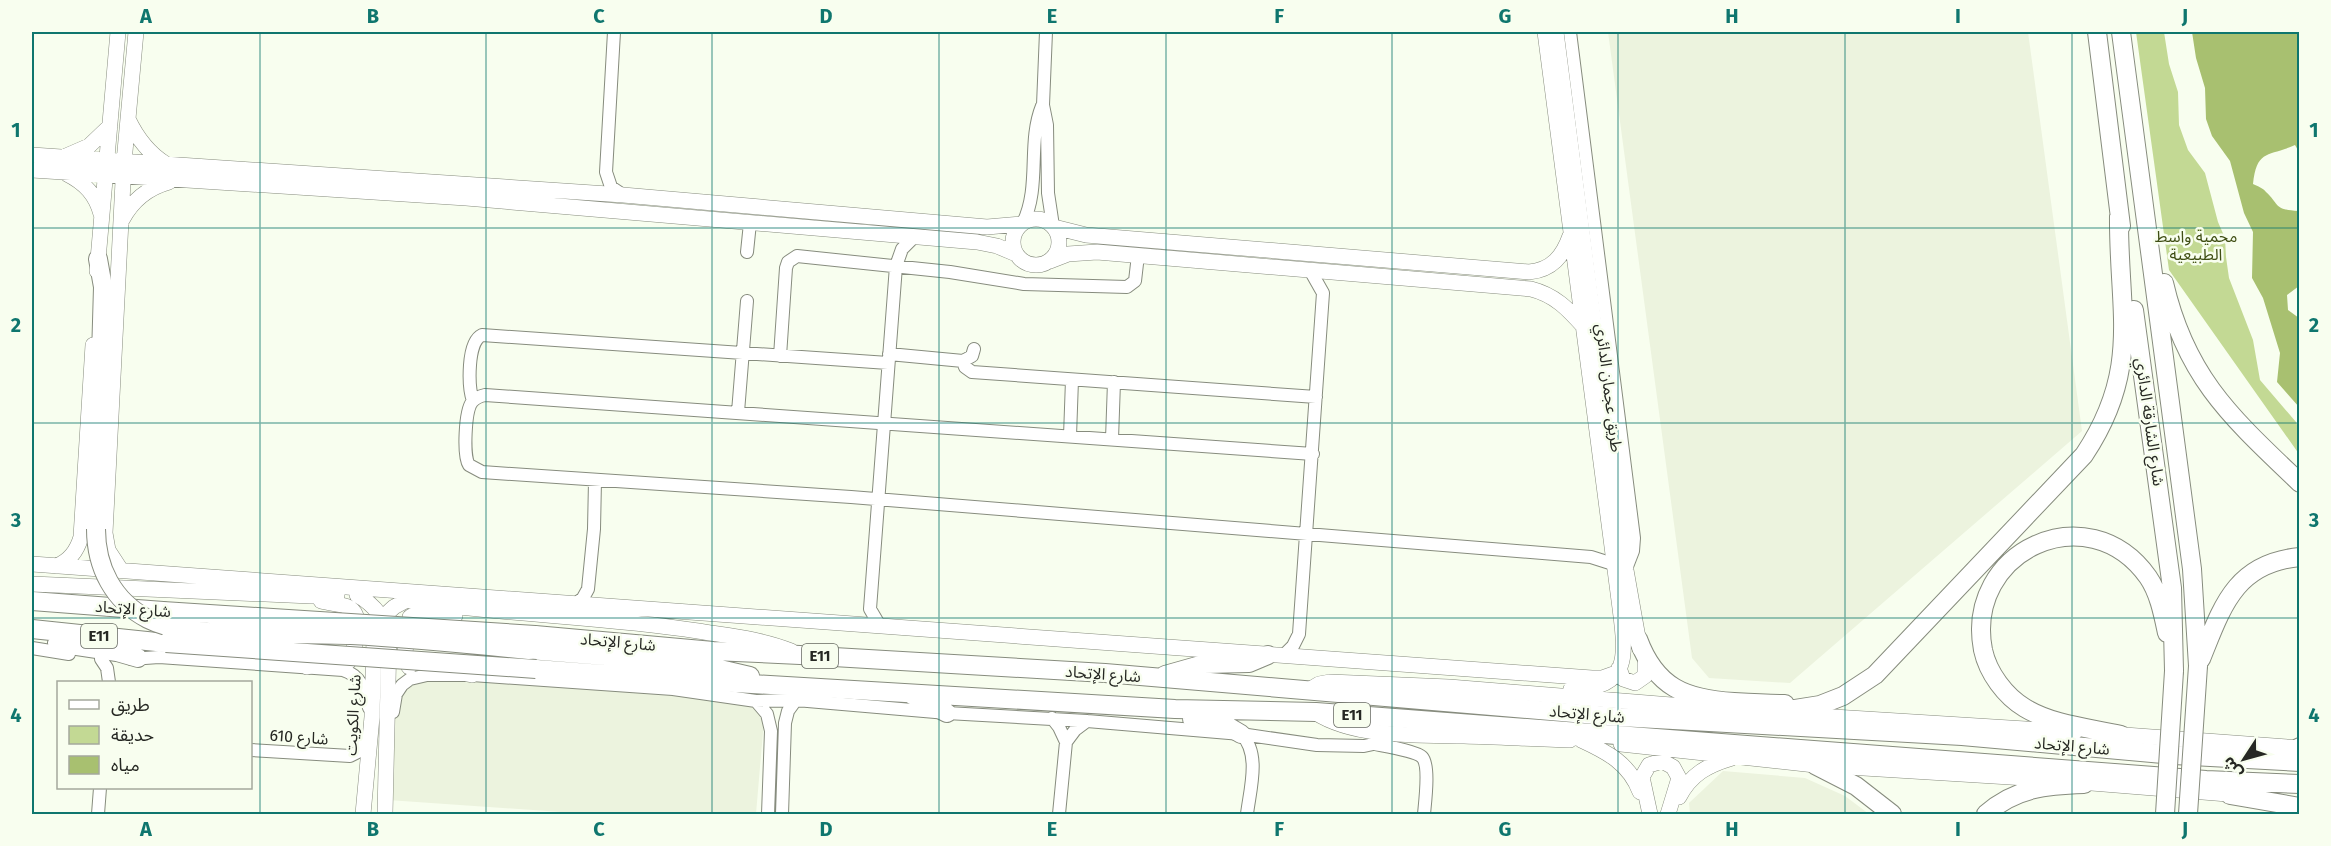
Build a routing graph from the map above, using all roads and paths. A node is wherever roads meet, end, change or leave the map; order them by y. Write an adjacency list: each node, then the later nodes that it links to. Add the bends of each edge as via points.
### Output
1 (118, 32): 12 (main road)
2 (136, 32): 11 (main road)
3 (614, 32): 21 (street, via 606,172 611,187)
4 (1046, 32): 10 (street)
5 (1545, 32): 28 (main road, طريق عجمان الدائري)
6 (1556, 32): 69 (main road, طريق عجمان الدائري)
7 (1570, 32): 69 (street, via 1634,538 1634,551)
8 (2097, 32): 23 (highway, شارع الشارقة الدائري)
9 (2121, 32): 20 (highway, شارع الشارقة الدائري)
10 (1043, 105): 26 (street, via 1036,127 1032,199); 27 (street)
11 (128, 118): 15 (main road, via 147,149); 18 (main road)
12 (110, 126): 14 (main road); 16 (main road)
13 (32, 155): 14 (main road)
14 (62, 165): 16 (main road); 17 (main road); 22 (main road, via 94,197)
15 (169, 165): 18 (main road); 21 (main road)
16 (106, 168): 18 (main road); 22 (main road)
17 (32, 170)
18 (124, 170): 19 (main road); 24 (main road)
19 (175, 181): 24 (main road, via 160,184 140,196); 25 (main road, via 466,198)
20 (2142, 185): 59 (highway, via 2170,308 2194,366 2229,413); 102 (highway, شارع الشارقة الدائري, via 2194,586)
21 (623, 195): 26 (main road, via 987,227)
22 (102, 216): 34 (main road)
23 (2119, 216): 90 (highway, via 2124,345 2118,384 2104,422 2072,470); 105 (highway, شارع الشارقة الدائري, via 2172,588)
24 (122, 220): 62 (main road, via 105,533)
25 (750, 223): 29 (main road); 31 (street)
26 (1022, 223): 27 (main road, via 1041,219); 32 (main road, via 1013,238)
27 (1054, 227): 35 (main road, via 1059,242); 37 (main road, via 1086,235)
28 (1572, 233): 37 (main road, via 1558,259 1536,272); 43 (main road, طريق عجمان الدائري)
29 (884, 235): 30 (main road); 36 (street)
30 (914, 237): 32 (main road, via 977,242); 36 (street, via 902,249)
31 (747, 252)
32 (1016, 254): 35 (main road, via 1034,265)
33 (1138, 255): 35 (main road, via 1088,252); 36 (street, via 1135,281 1127,287 1024,284); 38 (main road)
34 (98, 259): 62 (highway, via 103,287); 64 (main road)
35 (1050, 261)
36 (896, 263): 46 (street, via 801,256 791,259 786,268); 47 (street)
37 (1447, 266): 40 (main road, via 1439,276 1420,275)
38 (1310, 270): 39 (main road); 41 (street)
39 (1341, 273): 40 (main road); 41 (street)
40 (1412, 279): 43 (main road, via 1539,291 1561,302)
41 (1323, 293): 51 (street)
42 (747, 301): 45 (street)
43 (1584, 327): 63 (main road, طريق عجمان الدائري)
44 (974, 349): 48 (street, via 972,356)
45 (743, 353): 46 (street); 52 (street, via 482,335 474,340 472,348 469,384); 53 (street)
46 (780, 356): 47 (street)
47 (888, 359): 48 (street); 54 (street)
48 (963, 361): 49 (street, via 972,372)
49 (1072, 380): 50 (street); 55 (street)
50 (1114, 382): 51 (street); 56 (street)
51 (1316, 397): 57 (street)
52 (473, 401): 53 (street, via 485,395); 58 (street, via 465,451 472,469)
53 (738, 412): 54 (street)
54 (883, 422): 55 (street); 60 (street)
55 (1070, 436): 56 (street)
56 (1112, 439): 57 (street)
57 (1312, 454): 61 (street)
58 (595, 481): 60 (street); 74 (street)
59 (2300, 483)
60 (877, 500): 61 (street); 82 (street)
61 (1307, 533): 65 (street); 88 (street)
62 (101, 537): 64 (main road, via 100,548 92,549); 70 (main road); 93 (highway, bridge, via 100,563 113,589 140,615 166,626 208,632)
63 (1610, 539): 65 (street); 69 (main road, طريق عجمان الدائري)
64 (80, 542): 68 (main road, via 71,557)
65 (1591, 556): 69 (street)
66 (2300, 557): 102 (highway, via 2258,569 2242,581 2218,615)
67 (32, 564): 68 (main road)
68 (56, 566): 70 (main road)
69 (1620, 567): 92 (main road, طريق عجمان الدائري); 104 (main road, طريق عجمان الدائري, via 1623,653)
70 (121, 570): 71 (main road)
71 (147, 573): 73 (main road); 79 (main road)
72 (32, 584): 73 (main road)
73 (173, 588): 76 (main road)
74 (588, 589): 79 (street); 80 (street)
75 (357, 595): 76 (main road); 77 (main road); 84 (main road)
76 (311, 596): 103 (main road, via 354,611 355,653 348,662 321,662)
77 (407, 600): 81 (main road); 84 (main road)
78 (32, 601): 93 (highway, شارع الإتحاد / E11, bridge)
79 (575, 604): 80 (main road)
80 (598, 606): 83 (main road)
81 (477, 609): 89 (main road, via 640,623); 106 (main road, via 462,616 412,615 407,622 404,656 412,668 457,670)
82 (870, 609): 85 (street); 86 (street)
83 (705, 614): 85 (main road); 89 (main road)
84 (382, 618): 123 (main road, شارع الكويت, via 374,639); 142 (main road, شارع الكويت, via 389,639)
85 (856, 625): 86 (main road)
86 (880, 626): 96 (main road)
87 (32, 629): 109 (highway, شارع الإتحاد / E11, bridge, via 166,643)
88 (1299, 634): 96 (street, via 1293,646); 97 (street)
89 (735, 637): 95 (main road)
90 (1908, 638): 92 (highway, via 1845,687 1814,700 1791,704 1690,696 1657,674); 122 (highway, via 1875,675 1849,693 1807,709)
91 (32, 639): 99 (highway, via 117,652)
92 (1638, 639): 100 (main road, طريق عجمان الدائري)
93 (532, 642): 95 (highway, شارع الإتحاد / E11); 110 (highway, via 725,668)
94 (32, 648): 98 (street)
95 (800, 655): 107 (highway, شارع الإتحاد / E11)
96 (1275, 655): 97 (main road); 107 (highway, via 1242,664 1192,666)
97 (1313, 658): 101 (main road)
98 (101, 659): 99 (street); 108 (street)
99 (130, 659): 103 (street, via 159,657); 108 (street)
100 (1646, 663): 104 (main road, via 1645,676 1635,683 1623,680); 118 (main road, طريق عجمان الدائري, via 1663,686)
101 (1414, 665): 104 (main road, via 1592,678); 111 (main road)
102 (2198, 666): 163 (highway, شارع الشارقة الدائري, bridge)
103 (307, 667): 123 (street, via 339,669 356,676 363,685)
104 (1618, 670): 115 (main road, via 1596,688 1560,690)
105 (2175, 671): 129 (highway, via 2158,597 2135,561 2117,548 2076,536 2055,538 2017,555 2003,569 1985,602 1981,622 1984,655 1999,684 2038,714); 162 (highway, شارع الشارقة الدائري, bridge)
106 (472, 675): 112 (street); 142 (street, via 420,675 402,685 393,705)
107 (1159, 678): 113 (highway, شارع الإتحاد / E11)
108 (109, 680)
109 (684, 680): 110 (highway, شارع الإتحاد / E11); 112 (highway)
110 (770, 684): 114 (highway, شارع الإتحاد / E11)
111 (1449, 687): 113 (main road, via 1330,682); 115 (main road)
112 (652, 688): 117 (street)
113 (1310, 690): 137 (highway, شارع الإتحاد / E11, via 1620,717 1962,736 2174,755)
114 (905, 691): 119 (highway, شارع الإتحاد / E11); 121 (highway)
115 (1547, 696): 118 (main road)
116 (796, 700): 117 (street); 121 (street); 131 (street, via 786,717)
117 (756, 701): 130 (street, via 767,714)
118 (1700, 708): 122 (main road)
119 (1175, 709): 120 (highway, شارع الإتحاد / E11); 128 (highway, via 1188,717 1224,724)
120 (1316, 712): 126 (main road, via 1348,727); 144 (highway, شارع الإتحاد / E11)
121 (947, 713): 124 (street)
122 (1770, 713): 129 (main road)
123 (372, 717): 127 (main road, شارع الكويت)
124 (1052, 718): 125 (street); 134 (street)
125 (1087, 721): 128 (street); 134 (street)
126 (1396, 733): 133 (main road); 135 (street)
127 (370, 734): 136 (street, شارع 610, via 358,752 350,756); 140 (main road, شارع الكويت)
128 (1241, 734): 132 (street); 138 (street, via 1250,744)
129 (2121, 735): 137 (main road)
130 (771, 737): 131 (street, via 777,733); 152 (street)
131 (785, 738): 153 (street)
132 (1266, 738): 135 (street, via 1317,745); 138 (street)
133 (1581, 740): 139 (main road); 157 (main road, via 1604,750 1626,768)
134 (1066, 742): 154 (street)
135 (1375, 744): 156 (street, via 1418,754 1424,759)
136 (252, 750)
137 (2299, 751)
138 (1253, 756): 155 (street)
139 (1738, 756): 141 (main road); 159 (main road, via 1713,763 1693,777 1679,796)
140 (368, 762): 149 (main road, via 378,766 377,796); 151 (main road, شارع الكويت)
141 (1815, 765): 143 (main road); 160 (highway, via 1857,786)
142 (386, 770): 149 (main road, شارع الكويت)
143 (2084, 784): 146 (main road); 161 (highway, via 2032,788 2011,796)
144 (2300, 784)
145 (100, 789): 150 (street)
146 (2230, 795): 147 (main road); 148 (highway)
147 (2300, 800)
148 (2300, 807)
149 (385, 813)
150 (98, 814)
151 (363, 814)
152 (768, 814)
153 (782, 814)
154 (1059, 814)
155 (1247, 814)
156 (1424, 814)
157 (1648, 814): 158 (main road, via 1642,777 1649,765 1662,761 1673,767 1679,778)
158 (1668, 814)
159 (1674, 814)
160 (1892, 814)
161 (1986, 814)
162 (2165, 814)
163 (2188, 814)

